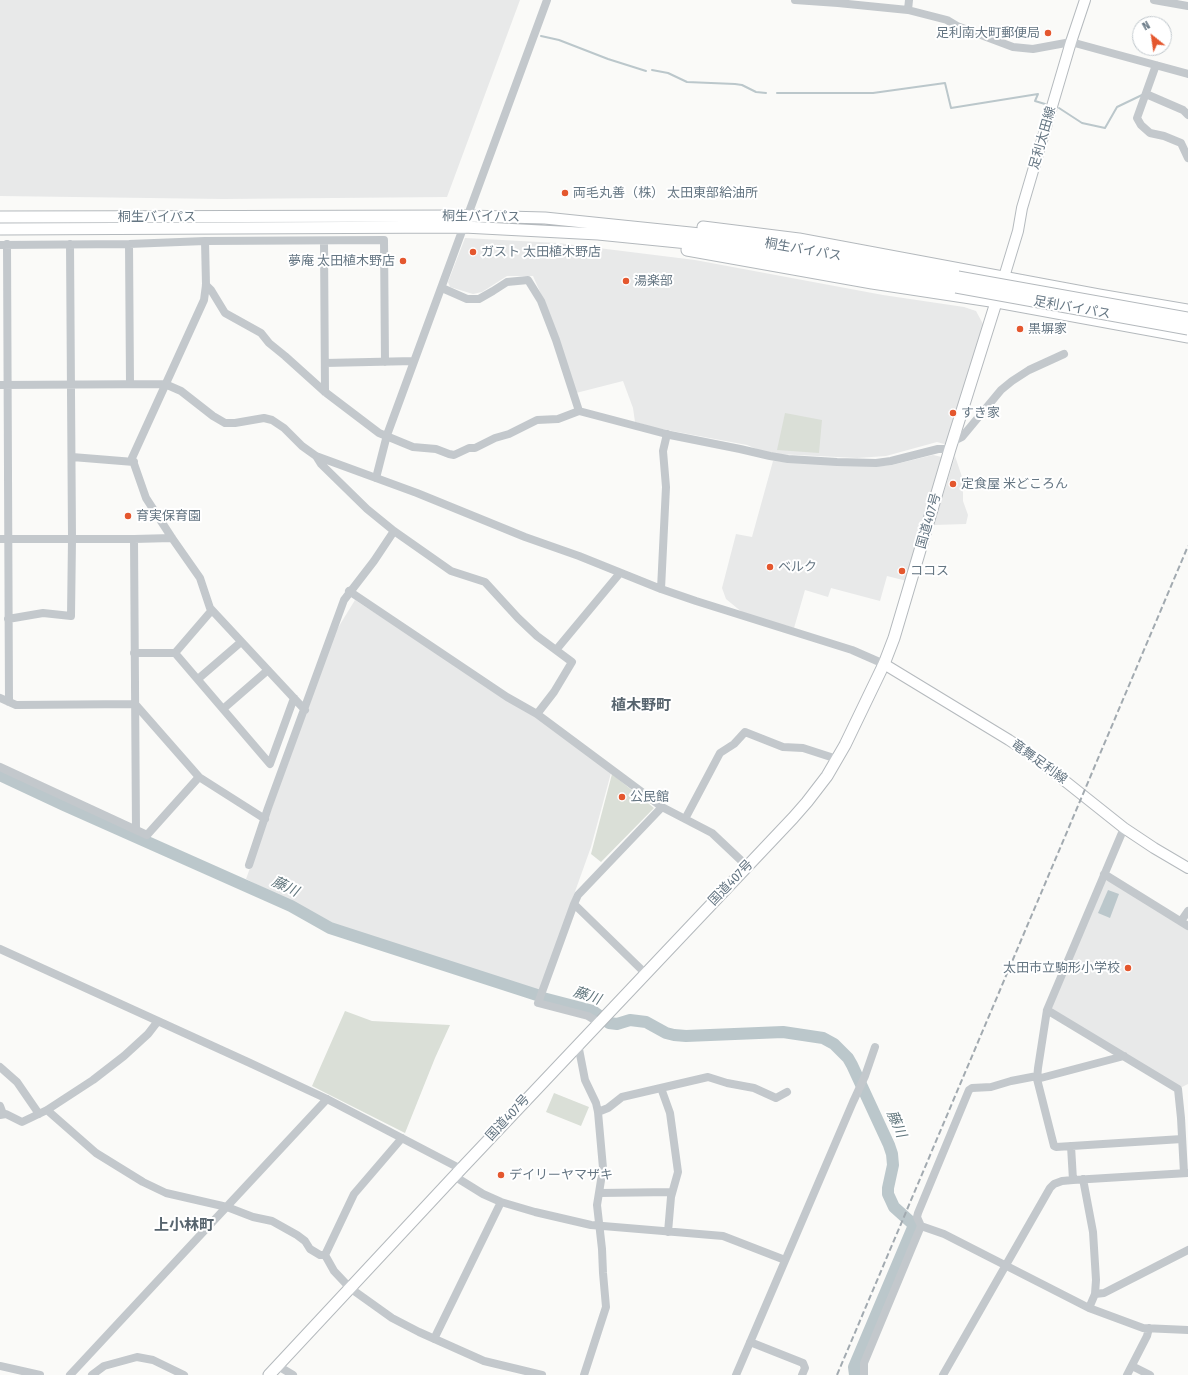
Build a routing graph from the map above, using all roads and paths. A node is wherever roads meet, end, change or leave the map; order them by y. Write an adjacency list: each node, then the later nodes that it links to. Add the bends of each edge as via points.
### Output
1 (547, 0): 14 (street)
2 (795, 0): 7 (street)
3 (909, 0): 7 (street)
4 (1085, 0): 8 (main road, 足利太田線)
5 (1154, 0): 6 (street)
6 (1188, 6)
7 (908, 10): 8 (street, via 947,20 1013,46 1033,49)
8 (1071, 42): 9 (street); 25 (main road, 足利太田線)
9 (1156, 65): 10 (street); 11 (street)
10 (1188, 74)
11 (1146, 94): 12 (street, via 1183,110); 13 (street, via 1137,118 1141,126 1150,133 1181,143)
12 (1188, 115)
13 (1188, 158)
14 (468, 216): 15 (highway, 桐生バイパス); 16 (highway, 桐生バイパス, via 545,218); 17 (street)
15 (0, 217)
16 (615, 224): 25 (highway, via 650,222 712,227 799,239); 26 (highway, 桐生バイパス, via 710,235)
17 (464, 227): 18 (highway, 桐生バイパス); 19 (highway, 桐生バイパス); 28 (street)
18 (0, 229)
19 (598, 234): 26 (highway, 桐生バイパス, via 708,245); 29 (highway, via 872,283)
20 (205, 241): 21 (street); 23 (street); 27 (street)
21 (324, 241): 35 (street, via 384,240); 36 (street)
22 (70, 244): 23 (street); 24 (street); 37 (street)
23 (129, 244): 38 (street)
24 (4, 245): 40 (street)
25 (1004, 277): 29 (highway, 国道407号); 30 (highway)
26 (957, 282): 30 (highway, 足利バイパス, bridge); 31 (highway, 足利バイパス, bridge)
27 (206, 285): 39 (street, via 204,300); 41 (street, via 225,313 261,333 269,344)
28 (442, 288): 34 (street); 42 (street, via 467,299 479,299 507,282 528,280 541,301)
29 (997, 302): 32 (highway); 45 (highway, 国道407号)
30 (1186, 312)
31 (1188, 329)
32 (1183, 336)
33 (1064, 354): 45 (street, via 1012,381)
34 (414, 361): 35 (street); 44 (street)
35 (385, 362): 36 (street)
36 (325, 363): 41 (street)
37 (72, 384): 38 (street); 40 (street); 47 (street)
38 (130, 384): 39 (street)
39 (165, 384): 46 (street, via 181,390 225,423 264,418 272,420); 48 (street, via 132,458)
40 (4, 385): 52 (street)
41 (325, 392): 44 (street, via 379,433)
42 (579, 411): 43 (street); 44 (street, via 558,419 537,420 475,448 454,454 413,446)
43 (667, 434): 45 (street, via 770,456 837,462 891,461); 56 (street, via 663,451 666,487)
44 (387, 435): 49 (street)
45 (951, 446): 64 (highway, 国道407号)
46 (316, 456): 49 (street); 50 (street, via 367,509)
47 (72, 457): 48 (street); 53 (street)
48 (134, 462): 51 (street, via 146,498)
49 (376, 478): 55 (street)
50 (394, 532): 57 (street); 61 (street, via 451,571 485,582 518,618)
51 (172, 538): 54 (street); 58 (street, via 200,578)
52 (4, 539): 53 (street); 59 (street)
53 (72, 539): 54 (street); 59 (street, via 71,616 43,613)
54 (134, 539): 62 (street)
55 (620, 573): 56 (street); 61 (street)
56 (661, 589): 64 (street, via 852,650)
57 (349, 591): 72 (street); 73 (street, via 507,697)
58 (212, 610): 60 (street); 63 (street)
59 (8, 619): 69 (street)
60 (241, 642): 65 (street); 66 (street)
61 (556, 650): 73 (street, via 572,662)
62 (134, 653): 63 (street); 70 (street)
63 (174, 653): 66 (street)
64 (884, 664): 74 (highway, 国道407号); 80 (main road, 竜舞足利線, via 1038,759)
65 (268, 670): 68 (street); 71 (street)
66 (198, 680): 71 (street)
67 (0, 698): 69 (street)
68 (294, 698): 71 (street, via 270,764); 72 (street)
69 (9, 702): 70 (street, via 16,705)
70 (135, 704): 76 (street); 81 (street)
71 (223, 709)
72 (304, 710): 79 (street)
73 (537, 714): 77 (street)
74 (837, 759): 78 (street, via 803,748 783,747 745,732 734,744 720,753); 83 (highway, 国道407号, via 807,802)
75 (0, 766): 81 (street)
76 (199, 777): 79 (street); 81 (street, via 147,835)
77 (662, 807): 78 (street); 86 (street, via 578,895)
78 (685, 818): 83 (street, via 712,833)
79 (265, 819): 82 (street)
80 (1124, 828): 84 (main road, 竜舞足利線); 85 (street)
81 (136, 830)
82 (249, 866)
83 (747, 866): 90 (highway, 国道407号)
84 (1188, 868)
85 (1104, 874): 88 (street); 91 (street)
86 (574, 904): 90 (street); 93 (street, via 538,1003 588,1016)
87 (1188, 911): 88 (street)
88 (1185, 924)
89 (0, 949): 92 (street)
90 (645, 973): 93 (highway, 国道407号)
91 (1047, 1010): 96 (street); 98 (street)
92 (158, 1021): 101 (street); 103 (street, via 124,1056)
93 (598, 1022): 94 (highway, 国道407号)
94 (578, 1044): 104 (street, via 585,1080); 111 (highway, 国道407号)
95 (875, 1047): 124 (street, via 865,1076)
96 (1124, 1056): 98 (street); 107 (street, via 1178,1089)
97 (0, 1067): 105 (street, via 17,1082)
98 (1037, 1078): 110 (street, via 1054,1146); 120 (street, via 968,1090 918,1213)
99 (661, 1088): 100 (street, via 708,1077 754,1088 776,1098); 104 (street, via 622,1097); 115 (street, via 670,1113 677,1163 678,1176)
100 (788, 1092)
101 (326, 1099): 108 (street); 118 (street)
102 (0, 1106): 106 (street)
103 (47, 1110): 105 (street); 118 (street, via 96,1153 143,1182 166,1193)
104 (598, 1112): 116 (street, via 603,1168)
105 (39, 1114): 106 (street, via 22,1122 9,1115)
106 (1, 1115)
107 (1185, 1118): 109 (street)
108 (402, 1138): 111 (street); 123 (street, via 354,1194)
109 (1182, 1139): 110 (street); 112 (street)
110 (1071, 1146): 113 (street)
111 (457, 1172): 117 (street, via 483,1194); 126 (highway, 国道407号)
112 (1186, 1173): 114 (street)
113 (1073, 1180): 114 (street); 125 (street, via 1062,1181 1050,1188)
114 (1083, 1180): 127 (street, via 1093,1232 1096,1280)
115 (672, 1192): 116 (street); 121 (street)
116 (600, 1193): 119 (street)
117 (501, 1202): 119 (street); 131 (street)
118 (227, 1207): 123 (street, via 272,1221 297,1234 310,1249 320,1255); 137 (street)
119 (600, 1226): 121 (street); 143 (street, via 606,1307)
120 (921, 1226): 125 (street, via 944,1234); 146 (street, via 864,1363)
121 (668, 1232): 124 (street, via 723,1236)
122 (1188, 1250): 127 (street, via 1104,1293)
123 (326, 1255): 126 (street, via 334,1271)
124 (785, 1260): 132 (street)
125 (1005, 1265): 128 (street); 147 (street)
126 (350, 1288): 131 (street, via 392,1318); 134 (highway, 国道407号)
127 (1094, 1294): 128 (street)
128 (1090, 1308): 129 (street)
129 (1148, 1328): 130 (street); 135 (street, via 1147,1336)
130 (1188, 1330)
131 (434, 1339): 142 (street, via 484,1361)
132 (750, 1342): 144 (street); 145 (street, via 803,1363 805,1368)
133 (0, 1366): 136 (street)
134 (278, 1366): 140 (highway, 国道407号); 141 (street)
135 (1132, 1366): 148 (street); 149 (street)
136 (40, 1375)
137 (70, 1375)
138 (92, 1375): 139 (street, via 104,1366 138,1356)
139 (184, 1375)
140 (269, 1375)
141 (293, 1375)
142 (542, 1375)
143 (584, 1375)
144 (736, 1375)
145 (802, 1375)
146 (864, 1375)
147 (943, 1375)
148 (1128, 1375)
149 (1150, 1375)

